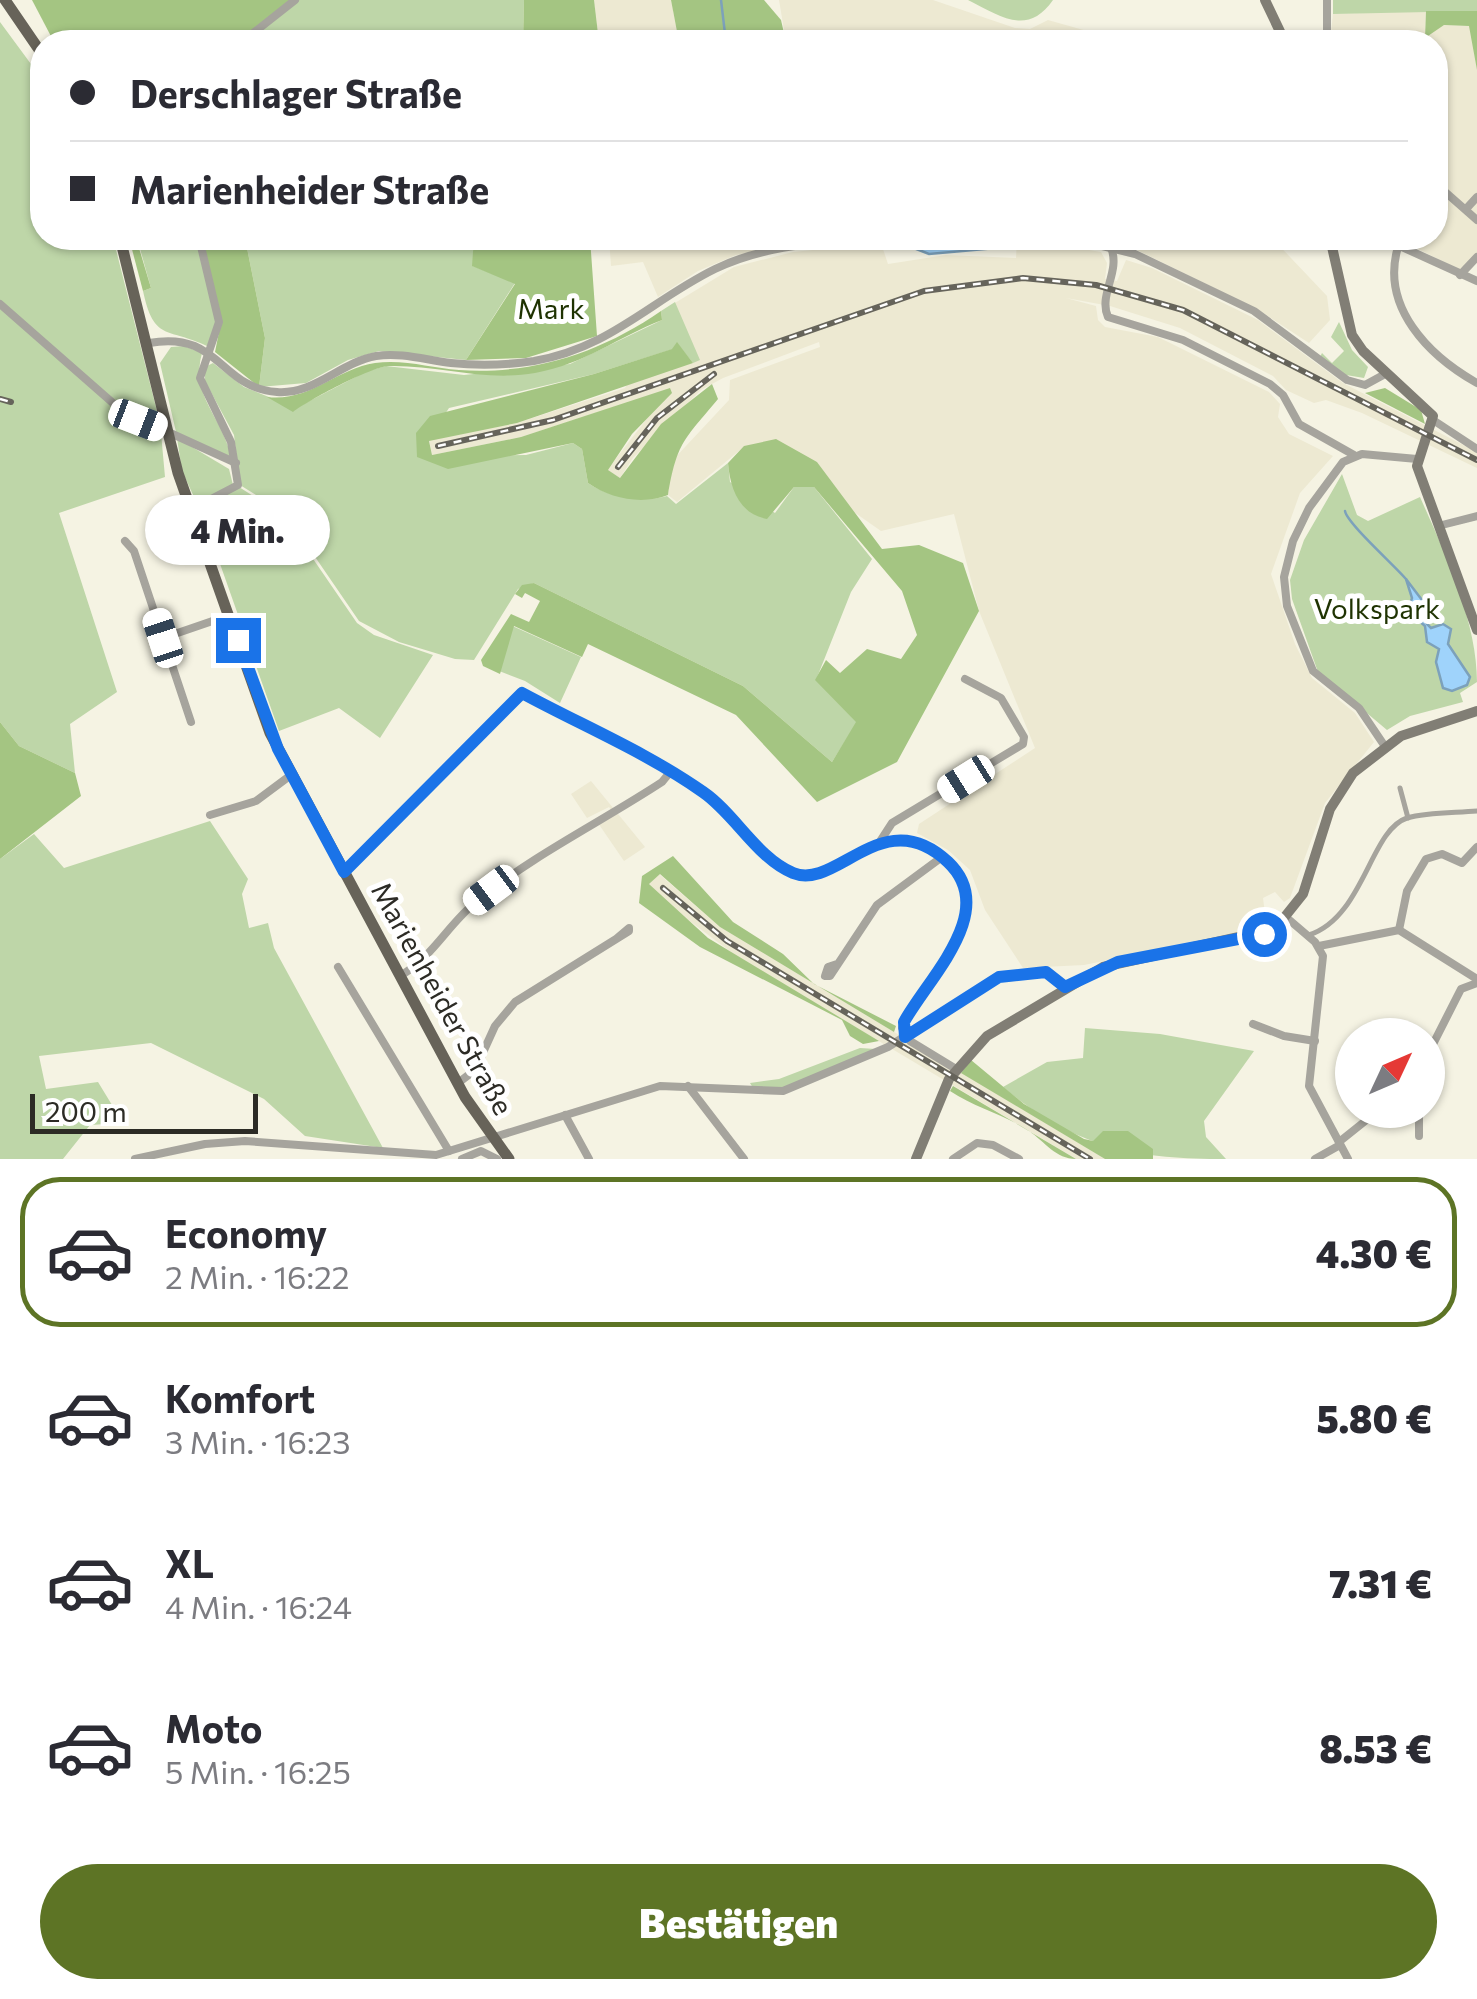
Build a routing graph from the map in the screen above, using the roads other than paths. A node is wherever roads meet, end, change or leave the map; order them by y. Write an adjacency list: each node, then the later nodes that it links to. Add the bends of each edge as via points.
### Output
1 (6, 0): 8 (main road)
2 (295, 0): 5 (street)
3 (1264, 0): 6 (main road)
4 (1327, 0): 7 (street)
5 (257, 30)
6 (1279, 30)
7 (1327, 30)
8 (30, 36)
9 (1448, 194): 11 (street)
10 (1477, 196): 11 (street)
11 (1466, 209): 12 (street)
12 (1477, 220)
13 (123, 250): 25 (main road, Marienheider Straße)
14 (203, 250): 26 (street, via 219,322)
15 (768, 250): 26 (street, via 730,262 608,337 557,356 476,365 374,356 286,392 251,386)
16 (1112, 250): 31 (street, via 1108,317 1167,333 1270,384 1303,426)
17 (1119, 250): 27 (street, via 1254,311 1347,380 1365,385)
18 (1332, 250): 27 (main road, via 1352,335)
19 (1398, 250): 28 (street, via 1404,317 1423,343)
20 (1405, 250): 22 (street)
21 (1477, 257): 22 (street)
22 (1460, 275): 23 (street)
23 (1477, 282)
24 (0, 304): 33 (street, via 122,411)
25 (149, 343): 26 (street, via 184,340); 34 (main road, Marienheider Straße)
26 (208, 352): 33 (street, via 200,378)
27 (1387, 373): 29 (main road)
28 (1477, 383)
29 (1433, 420): 30 (street); 32 (main road)
30 (1477, 449)
31 (1354, 455): 32 (street); 44 (street, via 1309,508 1288,556 1284,590 1312,671 1359,708)
32 (1417, 459): 36 (main road)
33 (236, 464): 34 (street, via 238,486)
34 (192, 510): 38 (main road, Marienheider Straße)
35 (1477, 516): 36 (street)
36 (1442, 524): 39 (main road)
37 (125, 540): 40 (street)
38 (230, 616): 40 (street); 46 (main road, Marienheider Straße)
39 (1477, 630)
40 (163, 638): 43 (street)
41 (965, 679): 51 (street, via 1004,701 1023,744 892,823)
42 (1477, 710): 44 (main road)
43 (191, 722)
44 (1384, 745): 55 (main road, via 1338,794 1303,894)
45 (671, 771): 51 (street, via 722,806 794,873 814,874); 54 (street, via 522,693); 64 (street, via 483,896 436,949)
46 (291, 775): 49 (street, via 256,801); 54 (main road, Marienheider Straße)
47 (1400, 788): 50 (street)
48 (1477, 812): 50 (street)
49 (210, 815)
50 (1408, 818): 56 (street, via 1385,838 1360,888)
51 (878, 843): 53 (street, via 919,845)
52 (1477, 847): 57 (street, via 1462,863 1442,854 1426,858 1407,891)
53 (942, 857): 62 (street, via 877,906); 69 (street, via 962,883 966,913 949,954 904,1022)
54 (344, 872): 64 (main road, Marienheider Straße)
55 (1287, 918): 58 (street); 66 (main road, via 1264,934 1118,962)
56 (1330, 921): 58 (street); 60 (street)
57 (1400, 930): 60 (street); 65 (street)
58 (1307, 935): 61 (street)
59 (616, 938): 72 (street, via 508,1009 475,1070)
60 (1340, 943): 61 (street)
61 (1319, 946): 70 (street, via 1324,962)
62 (838, 964)
63 (338, 967): 80 (street)
64 (400, 976): 72 (main road, Marienheider Straße)
65 (1477, 981): 67 (street, via 1461,989)
66 (1065, 987): 69 (street, via 1046,972 1006,974); 71 (main road, via 998,1028)
67 (1445, 1021)
68 (1253, 1024): 70 (street)
69 (905, 1037): 71 (street); 73 (street, via 783,1091)
70 (1316, 1041): 79 (street, via 1311,1096)
71 (956, 1069): 89 (main road)
72 (458, 1083): 78 (main road, Marienheider Straße)
73 (688, 1086): 74 (street, via 660,1086); 88 (street)
74 (565, 1115): 78 (street); 87 (street)
75 (1358, 1128): 79 (street)
76 (1419, 1128): 77 (street)
77 (1419, 1136)
78 (492, 1137): 80 (street); 86 (main road, Marienheider Straße)
79 (1340, 1144): 92 (street); 93 (street)
80 (448, 1151): 82 (street)
81 (378, 1156): 82 (street); 83 (street, via 244,1141)
82 (436, 1157)
83 (135, 1159)
84 (462, 1159): 85 (street, via 481,1151)
85 (497, 1159)
86 (509, 1159)
87 (588, 1159)
88 (744, 1159)
89 (916, 1159)
90 (953, 1159): 91 (street, via 977,1142)
91 (1020, 1159)
92 (1315, 1159)
93 (1348, 1159)

